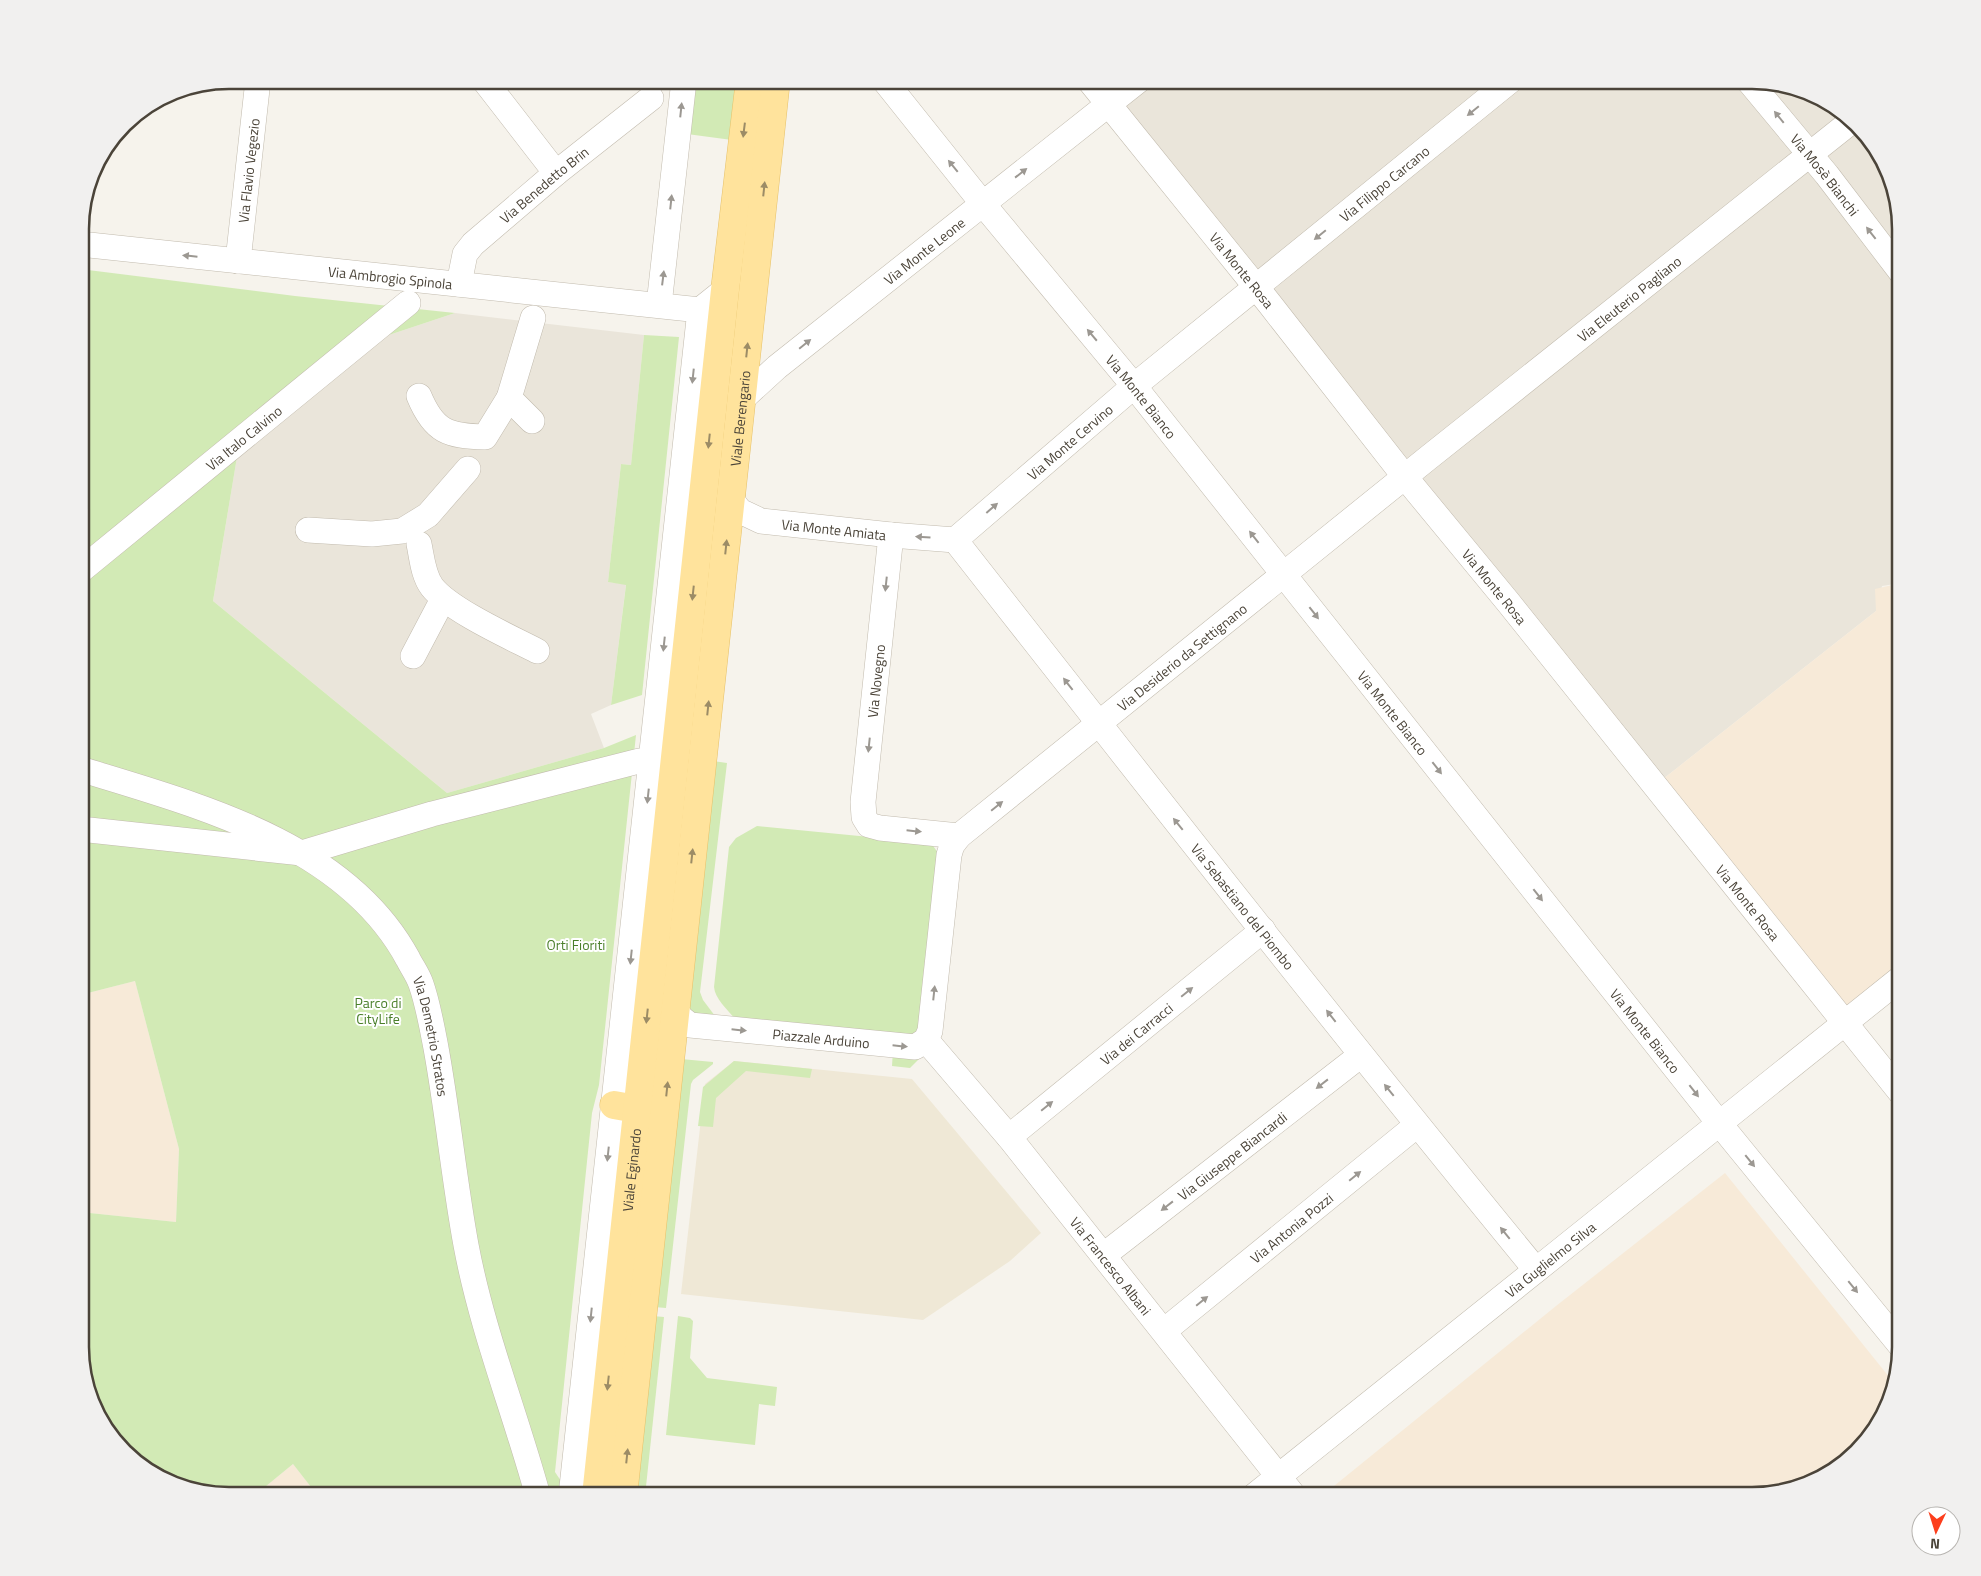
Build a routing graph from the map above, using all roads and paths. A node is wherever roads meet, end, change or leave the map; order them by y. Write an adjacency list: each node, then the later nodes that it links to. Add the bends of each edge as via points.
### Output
1 (257, 89): 19 (street, Via Flavio Vegezio)
2 (491, 89): 15 (street)
3 (683, 89): 24 (street, one-way to 3)
4 (749, 89): 22 (main road, Viale Berengario, one-way to 22)
5 (775, 89): 30 (main road, Viale Berengario, one-way to 5)
6 (891, 89): 16 (street, Via Monte Bianco, one-way to 6)
7 (1096, 89): 12 (street, Via Monte Rosa)
8 (1128, 89): 12 (street, Via Monte Leone)
9 (1500, 89): 21 (street, Via Filippo Carcano, one-way to 21)
10 (1756, 89): 14 (street, Via Mosè Bianchi, one-way to 10)
11 (651, 98): 15 (street, Via Benedetto Brin)
12 (1109, 104): 16 (street, Via Monte Leone, one-way to 12); 21 (street, Via Monte Rosa)
13 (1847, 125): 14 (street, Via Eleuterio Pagliano)
14 (1810, 155): 18 (street, Via Mosè Bianchi, one-way to 14); 35 (street, Via Eleuterio Pagliano)
15 (556, 173): 20 (street, Via Benedetto Brin, via 473,244 465,254)
16 (983, 204): 27 (street, Via Monte Bianco, one-way to 16); 30 (street, Via Monte Leone, one-way to 16, via 778,366)
17 (89, 245): 19 (street, Via Ambrogio Spinola, one-way to 17)
18 (1892, 260)
19 (238, 261): 20 (street, Via Ambrogio Spinola)
20 (459, 284): 24 (street, Via Ambrogio Spinola)
21 (1256, 287): 27 (street, Via Monte Cervino); 35 (street, Via Monte Rosa)
22 (725, 290): 25 (street); 51 (main road, Viale Berengario, one-way to 51)
23 (408, 303): 41 (street, Via Italo Calvino)
24 (659, 305): 25 (street, Via Ambrogio Spinola)
25 (700, 310): 60 (street, Viale Eginardo, one-way to 60, via 621,1039)
26 (533, 318): 29 (street)
27 (1134, 386): 40 (street, Via Monte Cervino, one-way to 27); 42 (street, Via Monte Bianco, one-way to 27)
28 (419, 396): 32 (street)
29 (510, 398): 31 (street); 33 (street)
30 (742, 399): 36 (main road, Viale Berengario)
31 (532, 421)
32 (441, 430): 33 (street, via 460,436); 34 (street)
33 (485, 437): 34 (street)
34 (468, 469): 39 (street)
35 (1404, 478): 42 (street, Via Desiderio da Settignano); 56 (street, Via Monte Rosa, via 1508,602)
36 (732, 490): 38 (street, Via Monte Amiata, via 733,502 740,511 755,520); 55 (main road, Viale Berengario, one-way to 36)
37 (308, 530): 39 (street)
38 (891, 535): 40 (street, Via Monte Amiata, one-way to 38); 50 (street, Via Novegno, one-way to 50, via 864,817 869,826)
39 (411, 537): 43 (street, via 432,587)
40 (955, 540): 46 (street, Via Sebastiano del Piombo, one-way to 40)
41 (89, 564)
42 (1284, 575): 46 (street, Via Desiderio da Settignano); 61 (street, Via Monte Bianco, one-way to 61)
43 (444, 599): 44 (street); 45 (street)
44 (537, 651)
45 (413, 656)
46 (1098, 723): 50 (street, Via Desiderio da Settignano, one-way to 46); 53 (street, Via Sebastiano del Piombo, one-way to 46)
47 (639, 761): 52 (street, via 432,814)
48 (89, 772): 52 (street, Via Demetrio Stratos, via 240,824)
49 (89, 830): 52 (street)
50 (959, 836): 57 (street, one-way to 50, via 930,1031 949,855)
51 (666, 846): 55 (main road, via 675,881 665,986); 60 (main road, Viale Eginardo, one-way to 60)
52 (302, 854): 70 (street, Via Demetrio Stratos, via 335,875 368,903 400,945 421,983 443,1087 466,1247 503,1385)
53 (1263, 930): 58 (street, Via Sebastiano del Piombo, one-way to 53); 63 (street, Via dei Carracci, one-way to 53)
54 (1892, 985): 56 (street, Via Guglielmo Silva)
55 (675, 1009): 57 (street, Piazzale Arduino, one-way to 57, via 690,1025 916,1047); 68 (main road, Viale Eginardo, one-way to 55)
56 (1845, 1023): 59 (street, Via Monte Rosa); 61 (street, Via Guglielmo Silva)
57 (926, 1040): 63 (street, Via Francesco Albani)
58 (1361, 1054): 62 (street, Via Sebastiano del Piombo, one-way to 58); 64 (street, Via Giuseppe Biancardi, one-way to 64)
59 (1892, 1082)
60 (626, 1107): 68 (main road, via 645,1112 650,1123 627,1344); 71 (street, Viale Eginardo, one-way to 71); 72 (main road, Viale Eginardo, one-way to 72)
61 (1719, 1123): 65 (street, Via Guglielmo Silva); 67 (street, Via Monte Bianco, one-way to 67)
62 (1418, 1125): 65 (street, Via Sebastiano del Piombo, one-way to 62); 66 (street, Via Antonia Pozzi, one-way to 62)
63 (1009, 1137): 64 (street, Via Francesco Albani)
64 (1104, 1255): 66 (street, Via Francesco Albani)
65 (1536, 1270): 69 (street, Via Guglielmo Silva)
66 (1164, 1331): 69 (street, Via Francesco Albani)
67 (1892, 1335)
68 (631, 1416): 73 (main road, Viale Eginardo, one-way to 68)
69 (1278, 1477): 74 (street, Via Guglielmo Silva); 75 (street, Via Francesco Albani)
70 (535, 1487)
71 (572, 1487)
72 (597, 1487)
73 (624, 1487)
74 (1265, 1487)
75 (1286, 1487)

